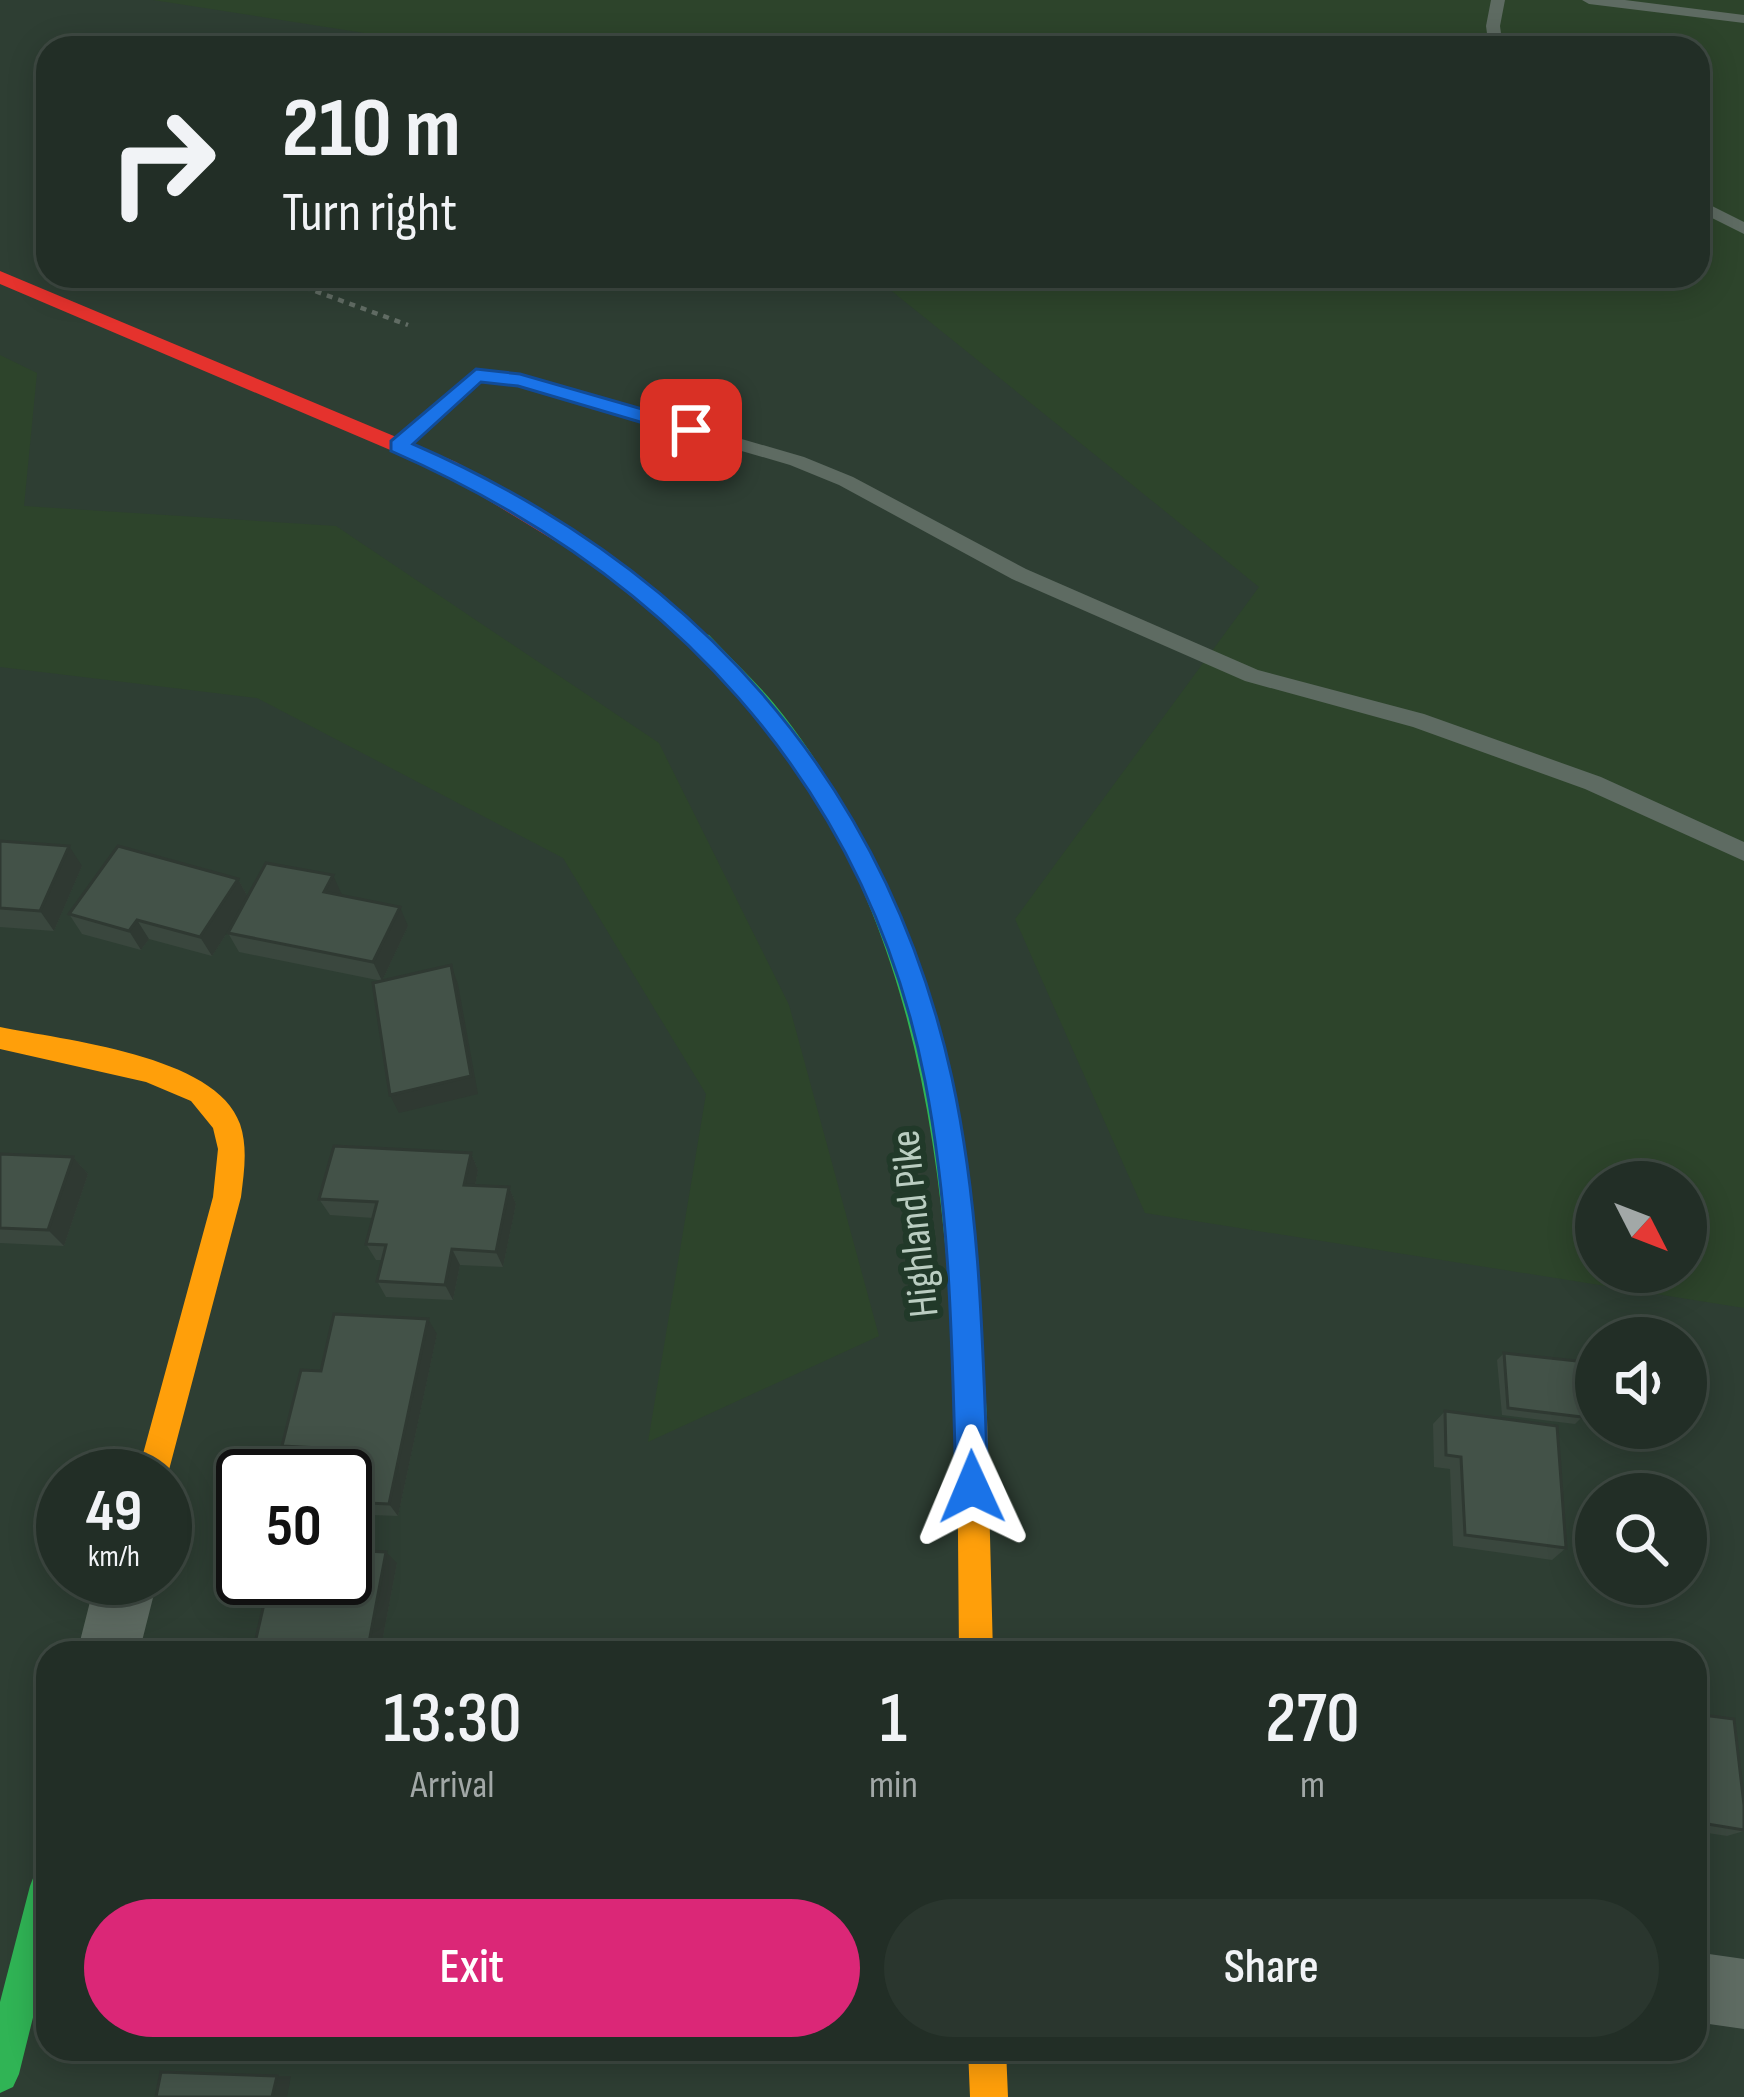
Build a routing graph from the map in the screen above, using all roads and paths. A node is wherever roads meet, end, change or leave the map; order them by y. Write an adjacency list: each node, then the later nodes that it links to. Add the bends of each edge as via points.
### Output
1 (1498, 0): 4 (lane)
2 (1588, 0): 3 (lane)
3 (1744, 19)
4 (1494, 36)
5 (1710, 211): 6 (lane)
6 (1744, 229)
7 (0, 277): 10 (main road, Highland Pike)
8 (306, 288): 9 (path)
9 (408, 325)
10 (398, 446): 11 (lane, via 476,375 520,380 796,460 1019,574 1252,676 1417,720 1593,783); 16 (main road, Highland Pike, via 466,476 626,576 715,653 831,803 874,884 911,977 938,1080 965,1273)
11 (1744, 852)
12 (0, 1038): 13 (main road, via 149,1071 201,1094 226,1123 227,1197)
13 (160, 1449)
14 (120, 1605): 15 (street)
15 (111, 1641)
16 (976, 1641)
17 (36, 1933): 21 (main road)
18 (1707, 1989): 19 (street)
19 (1744, 1994)
20 (988, 2061): 22 (main road)
21 (0, 2074)
22 (989, 2097)

